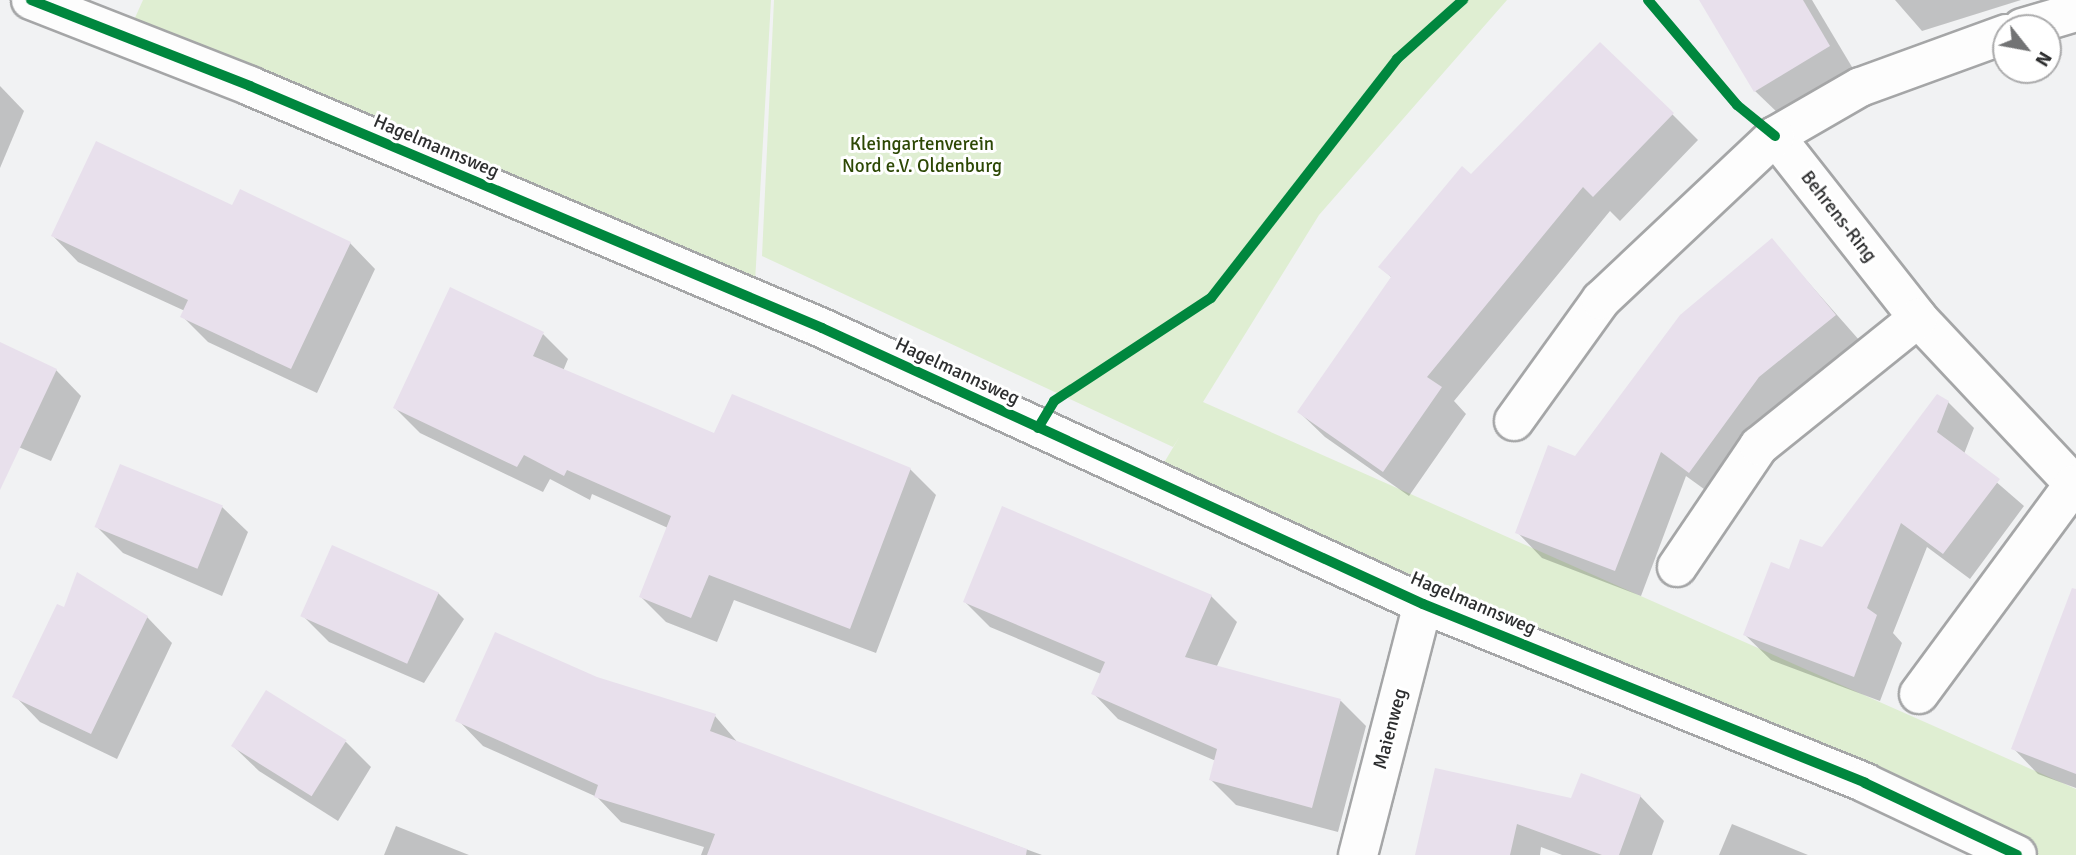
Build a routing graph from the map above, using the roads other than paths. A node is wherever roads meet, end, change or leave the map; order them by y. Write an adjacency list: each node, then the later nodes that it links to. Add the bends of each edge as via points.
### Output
1 (31, 0): 8 (street, Hagelmannsweg, via 250,86 822,328)
2 (1992, 39): 3 (street, via 1860,87)
3 (1774, 136): 4 (street, Behrens-Ring); 5 (street, via 1601,300)
4 (1918, 318): 6 (street, Behrens-Ring); 7 (street, via 1759,446)
5 (1514, 421)
6 (2075, 486): 9 (street, Behrens-Ring)
7 (1677, 567)
8 (1423, 604): 10 (street, Maienweg); 11 (street, Hagelmannsweg, via 1865,783)
9 (1919, 694)
10 (1358, 855)
11 (2017, 855)

